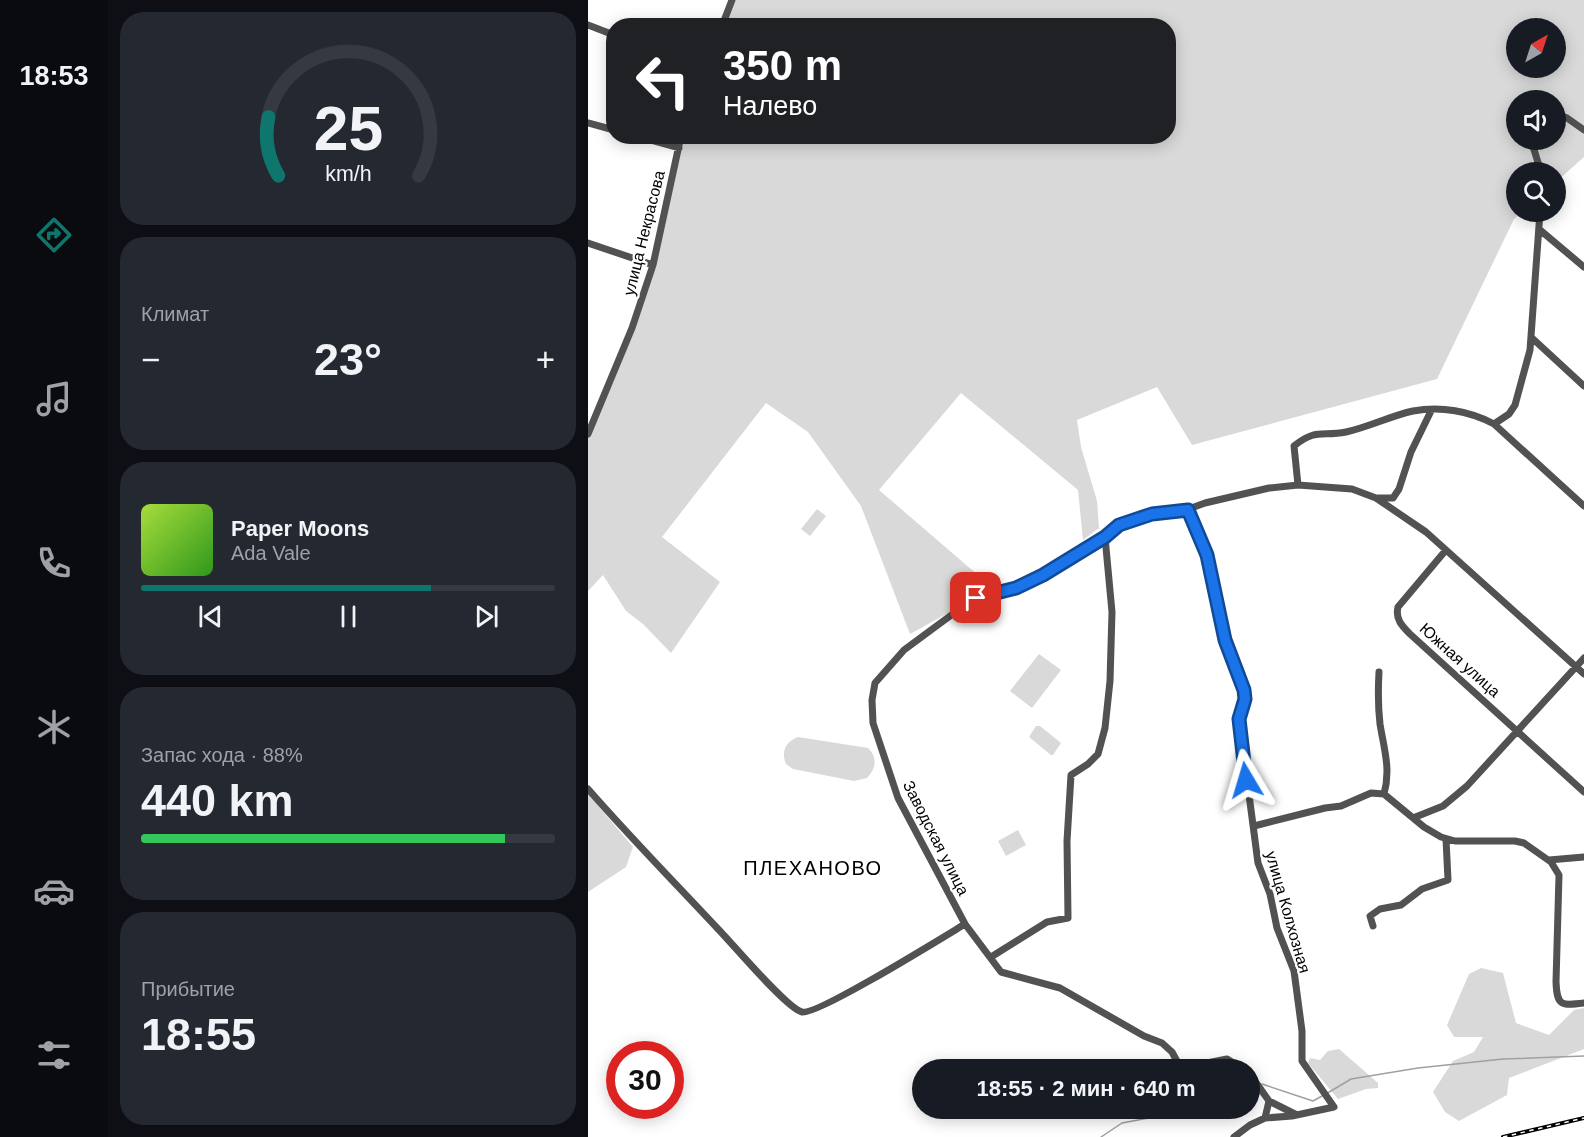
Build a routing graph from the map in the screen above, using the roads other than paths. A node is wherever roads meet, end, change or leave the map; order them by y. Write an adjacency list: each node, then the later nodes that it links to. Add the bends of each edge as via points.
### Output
1 (732, 0): 2 (street)
2 (725, 18)
3 (588, 25): 4 (street)
4 (606, 32)
5 (1566, 118): 8 (street)
6 (588, 123): 7 (street)
7 (606, 128)
8 (1584, 129)
9 (665, 144): 11 (street)
10 (680, 144): 11 (street, улица Некрасова)
11 (679, 148): 15 (street, улица Некрасова)
12 (1540, 222): 13 (street)
13 (1540, 230): 16 (street); 17 (street)
14 (588, 243): 15 (street)
15 (652, 265): 21 (street, улица Некрасова, via 632,328)
16 (1584, 267)
17 (1532, 338): 18 (street); 20 (street, via 1515,405)
18 (1584, 387)
19 (1431, 411): 20 (street, via 1467,412); 22 (street, via 1414,411 1346,432 1307,435 1294,446); 23 (street, via 1393,498)
20 (1494, 424): 24 (street)
21 (588, 434)
22 (1298, 485): 23 (street, Заводская улица, via 1352,489); 25 (street, Заводская улица, via 1269,488)
23 (1373, 496): 27 (street)
24 (1584, 506)
25 (1188, 510): 26 (street, Заводская улица, via 1143,517 1119,525); 37 (street, улица Колхозная, via 1207,555 1223,632 1244,690 1239,719)
26 (1105, 537): 41 (street, Заводская улица, via 1016,588 968,602 904,650 874,686 873,723 894,788); 43 (street, via 1112,612 1107,710 1098,754 1071,775 1068,918 1047,922)
27 (1446, 550): 29 (street); 32 (street, Южная улица, via 1399,606 1398,619)
28 (1584, 658): 29 (street)
29 (1576, 667): 31 (street); 32 (street)
30 (1379, 672): 35 (street, via 1380,721 1388,764)
31 (1584, 674)
32 (1517, 730): 34 (street, Южная улица); 36 (street, via 1452,800)
33 (588, 789): 41 (street, via 762,977 794,1009 802,1012 849,992)
34 (1584, 792)
35 (1384, 794): 36 (street); 37 (street, via 1371,793 1341,806)
36 (1413, 818): 38 (street)
37 (1254, 826): 48 (street, улица Колхозная, via 1258,863 1294,971 1302,1061 1334,1107)
38 (1446, 839): 40 (street, via 1520,842); 42 (street, via 1448,880 1422,889 1401,905 1375,912 1370,916)
39 (1584, 857): 40 (street)
40 (1549, 860): 44 (street, via 1560,881 1558,1000 1566,1005)
41 (965, 924): 43 (street, Заводская улица)
42 (1373, 926)
43 (991, 957): 45 (street, Заводская улица, via 1001,972 1060,988 1162,1043)
44 (1584, 1003)
45 (1176, 1059)
46 (1260, 1088): 47 (street)
47 (1269, 1101): 48 (street); 49 (street)
48 (1297, 1114): 49 (street)
49 (1265, 1118): 50 (street)
50 (1234, 1137)

